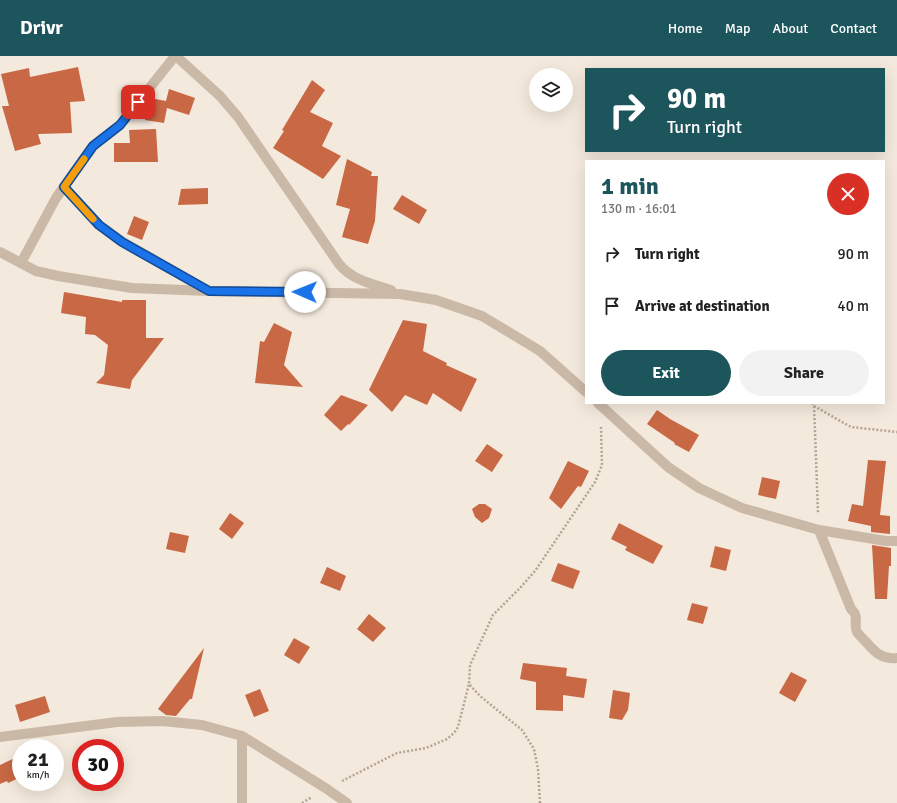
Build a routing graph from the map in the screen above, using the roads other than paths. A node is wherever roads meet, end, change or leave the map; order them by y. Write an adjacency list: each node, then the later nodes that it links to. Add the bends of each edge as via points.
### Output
1 (176, 56): 2 (street, via 120,125 93,146); 6 (street, via 220,96 238,117 346,273)
2 (64, 187): 4 (street); 5 (street, via 99,225 122,242)
3 (0, 252): 4 (street)
4 (21, 263): 5 (street, via 36,271 58,276 132,288)
5 (209, 291): 6 (street)
6 (400, 294): 7 (street, via 436,300 482,316 540,351)
7 (585, 391)
8 (599, 404): 9 (street, via 668,467 699,488 742,508)
9 (819, 530): 10 (street); 11 (street, via 856,617 857,632 876,653 884,658)
10 (897, 541)
11 (897, 658)
12 (242, 736): 13 (street, via 202,725 162,721 117,722); 14 (street); 15 (street)
13 (0, 737)
14 (242, 803)
15 (347, 803)

